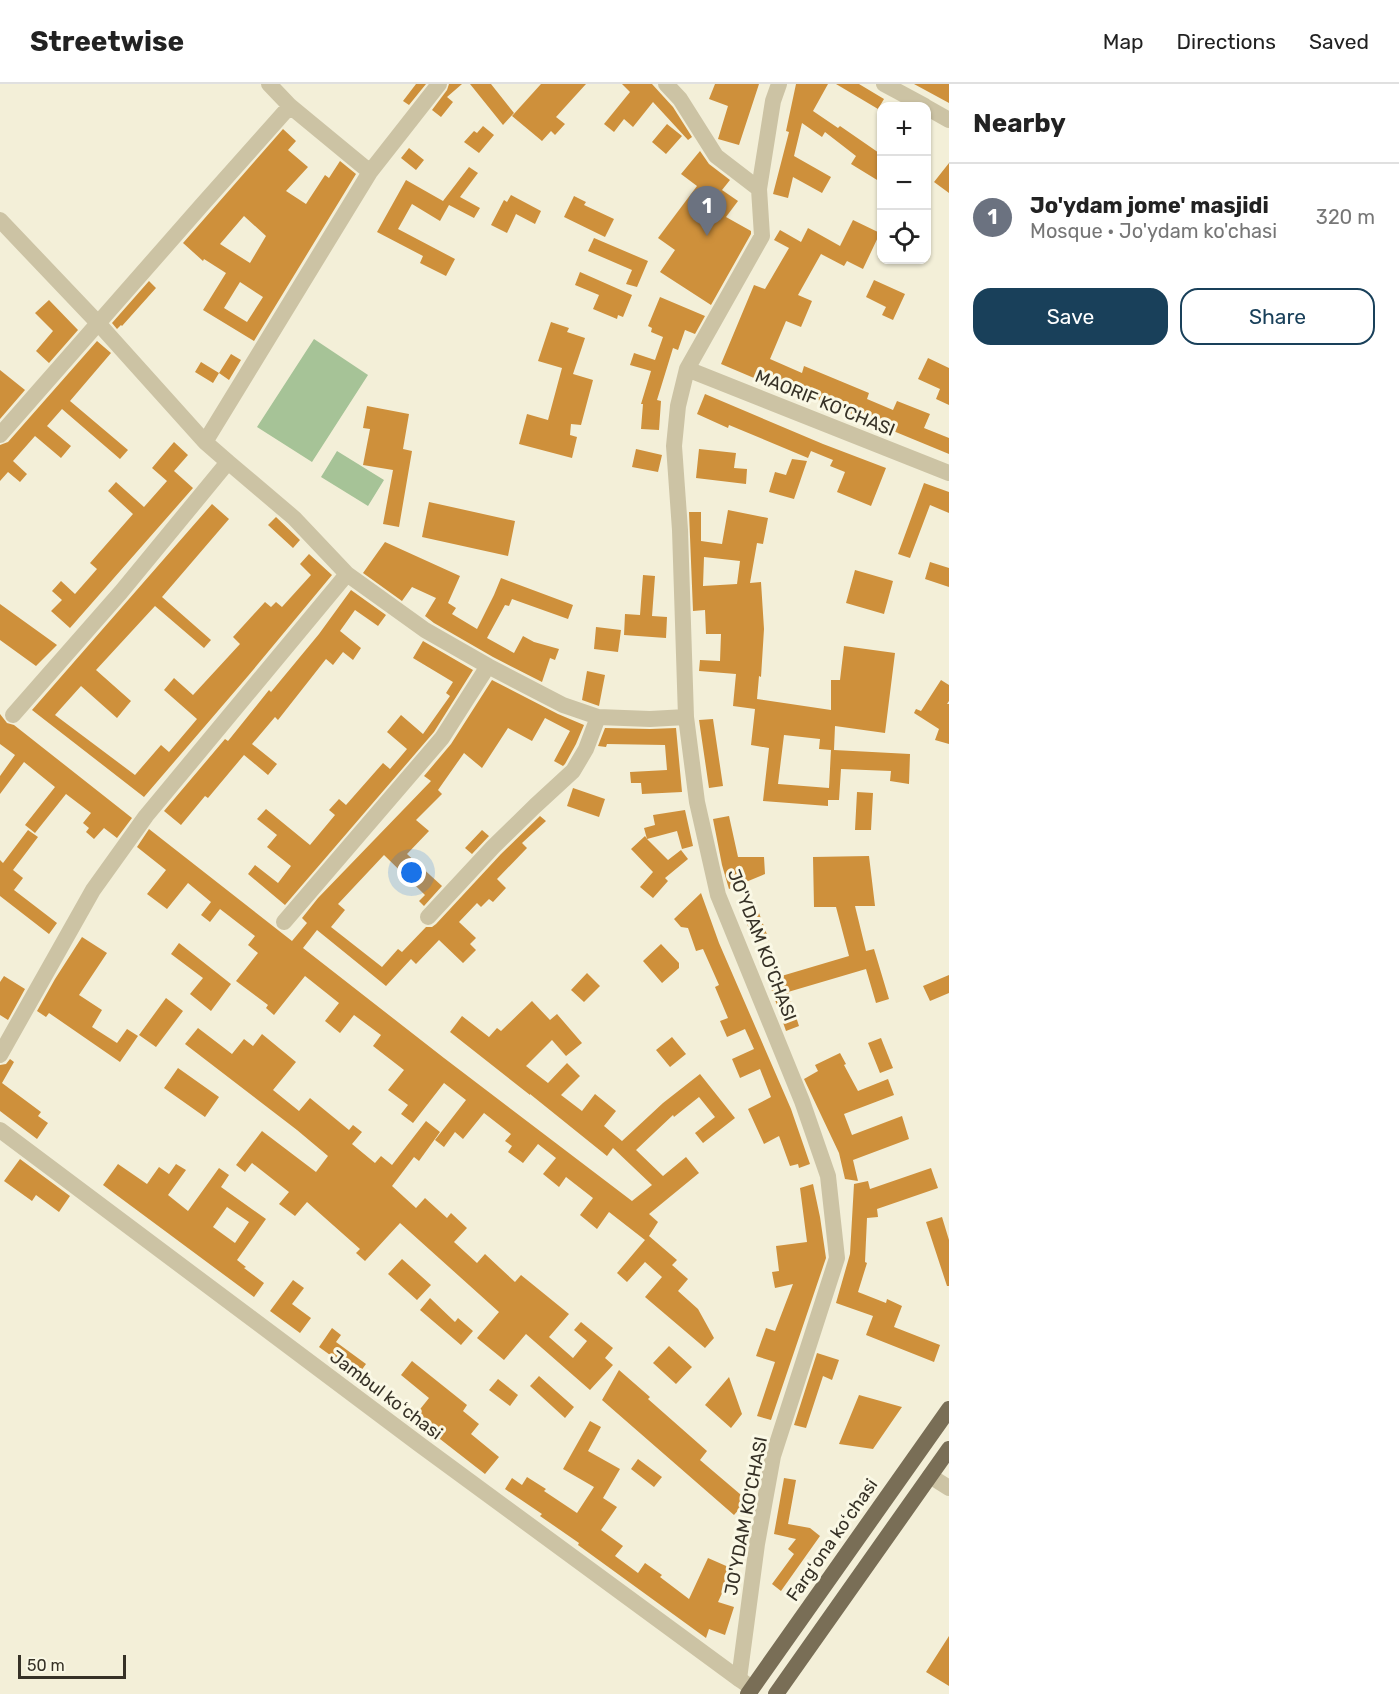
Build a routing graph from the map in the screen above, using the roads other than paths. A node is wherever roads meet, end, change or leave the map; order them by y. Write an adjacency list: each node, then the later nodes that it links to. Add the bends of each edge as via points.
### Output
1 (269, 84): 7 (street)
2 (439, 84): 10 (street)
3 (666, 84): 11 (street, via 716,156)
4 (779, 84): 11 (street, JO'YDAM KO'CHASI)
5 (884, 84): 6 (street)
6 (917, 102)
7 (290, 106): 10 (street); 13 (street)
8 (931, 110): 9 (street)
9 (949, 120)
10 (370, 172): 16 (street)
11 (759, 189): 14 (street, JO'YDAM KO'CHASI, via 762,236)
12 (0, 220): 13 (street)
13 (98, 323): 15 (street); 16 (street)
14 (687, 369): 18 (street, MAORIF KO'CHASI); 23 (street, JO'YDAM KO'CHASI, via 674,446)
15 (0, 435)
16 (205, 442): 17 (street)
17 (228, 462): 19 (street, via 294,518); 21 (street)
18 (949, 472)
19 (347, 574): 20 (street, via 425,630); 26 (street, via 139,825 93,890)
20 (488, 666): 22 (street, via 563,705); 25 (street, via 442,738)
21 (13, 715)
22 (598, 717): 23 (street); 24 (street, via 573,771 493,847)
23 (686, 717): 32 (street, JO'YDAM KO'CHASI, via 697,802 718,895 802,1101 828,1176 837,1258 773,1456 757,1544)
24 (428, 917)
25 (284, 922)
26 (0, 1054)
27 (0, 1130): 32 (street, Jambul koʻchasi)
28 (949, 1409): 32 (main road, Fargʻona koʻchasi)
29 (949, 1449): 30 (main road)
30 (930, 1476): 31 (street); 33 (main road)
31 (949, 1488)
32 (746, 1687)
33 (776, 1694)

